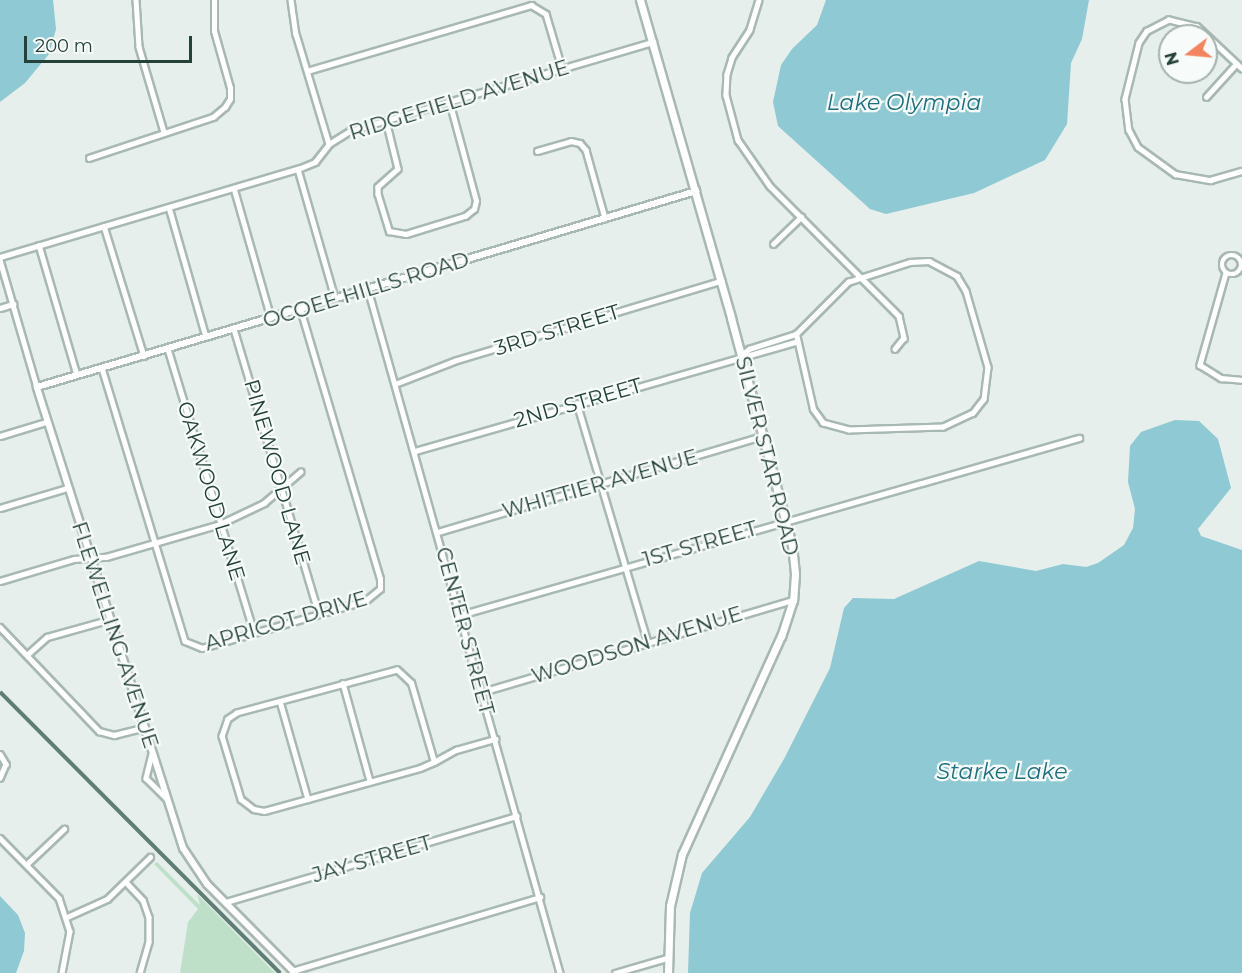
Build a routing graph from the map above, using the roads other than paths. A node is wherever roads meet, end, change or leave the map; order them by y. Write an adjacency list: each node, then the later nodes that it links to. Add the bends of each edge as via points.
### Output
1 (136, 0): 14 (street, via 139,47)
2 (214, 0): 14 (street, via 214,31 230,99 213,117)
3 (291, 0): 10 (street)
4 (640, 0): 6 (main road, SILVER STAR ROAD)
5 (759, 0): 23 (street, via 750,30 727,74 729,115 754,166)
6 (653, 42): 8 (street, RIDGEFIELD AVENUE); 21 (main road, SILVER STAR ROAD)
7 (1236, 64): 9 (street); 11 (street); 19 (street, via 1197,27 1169,20 1147,32 1139,42 1125,99 1129,130 1138,147 1161,166 1195,180)
8 (562, 68): 10 (street, via 546,14 540,7 521,8); 12 (street, RIDGEFIELD AVENUE)
9 (1242, 69)
10 (307, 70): 15 (street)
11 (1206, 97)
12 (449, 101): 13 (street, RIDGEFIELD AVENUE); 13 (street, via 476,201 474,209 465,216 406,234 389,231 378,187 398,169)
13 (386, 120): 15 (street, RIDGEFIELD AVENUE, via 350,131)
14 (164, 132): 17 (street)
15 (329, 144): 18 (street, RIDGEFIELD AVENUE, via 322,156)
16 (537, 151): 24 (street, via 571,141 580,143 586,150)
17 (89, 158)
18 (298, 169): 20 (street, RIDGEFIELD AVENUE); 33 (street)
19 (1242, 171)
20 (234, 188): 22 (street, RIDGEFIELD AVENUE); 37 (street)
21 (696, 191): 24 (street, OCOEE HILLS ROAD); 31 (main road, SILVER STAR ROAD)
22 (169, 207): 25 (street, RIDGEFIELD AVENUE); 40 (street)
23 (801, 217): 26 (street); 30 (street)
24 (605, 218): 32 (street, OCOEE HILLS ROAD)
25 (104, 226): 27 (street, RIDGEFIELD AVENUE); 45 (street)
26 (773, 244)
27 (39, 245): 28 (street, RIDGEFIELD AVENUE); 47 (street)
28 (0, 259): 34 (street, FLEWELLING AVENUE)
29 (1226, 273): 29 (street, via 1240,271 1238,257 1224,259); 48 (street, via 1200,365 1221,378)
30 (860, 276): 39 (street, via 836,290); 41 (street, via 929,261 957,276 966,291 988,367 984,399 974,413 943,427 835,429 823,423 813,409); 43 (street, via 899,316 904,338)
31 (721, 281): 44 (main road, SILVER STAR ROAD); 49 (street, 3RD STREET, via 457,360)
32 (368, 289): 33 (street, OCOEE HILLS ROAD); 49 (street, CENTER STREET)
33 (335, 298): 36 (street, OCOEE HILLS ROAD)
34 (13, 304): 35 (street); 50 (street, FLEWELLING AVENUE)
35 (0, 308)
36 (300, 309): 37 (street, OCOEE HILLS ROAD); 70 (street, APRICOT DRIVE, via 380,579 380,589 372,598)
37 (272, 318): 38 (street, OCOEE HILLS ROAD)
38 (234, 329): 40 (street, OCOEE HILLS ROAD); 60 (street, PINEWOOD LANE)
39 (796, 334): 41 (street); 44 (street)
40 (206, 337): 42 (street, OCOEE HILLS ROAD)
41 (795, 342): 44 (street)
42 (168, 349): 45 (street, OCOEE HILLS ROAD); 63 (street, OAKWOOD LANE)
43 (895, 349)
44 (741, 355): 51 (street, 2ND STREET); 54 (main road, SILVER STAR ROAD)
45 (144, 356): 46 (street, OCOEE HILLS ROAD)
46 (102, 368): 47 (street, OCOEE HILLS ROAD); 65 (street, APRICOT DRIVE)
47 (77, 375): 50 (street, OCOEE HILLS ROAD)
48 (1242, 380)
49 (395, 384): 56 (street, CENTER STREET)
50 (37, 387): 52 (street, FLEWELLING AVENUE)
51 (577, 403): 56 (street, 2ND STREET); 58 (street)
52 (46, 422): 53 (street); 59 (street, FLEWELLING AVENUE)
53 (0, 436)
54 (763, 436): 58 (street, WHITTIER AVENUE); 62 (main road, SILVER STAR ROAD)
55 (1079, 438): 62 (street, 1ST STREET)
56 (415, 451): 64 (street, CENTER STREET)
57 (300, 472): 60 (street)
58 (601, 483): 64 (street, WHITTIER AVENUE); 67 (street)
59 (67, 488): 61 (street); 66 (street, FLEWELLING AVENUE)
60 (282, 489): 63 (street, via 249,513); 70 (street, PINEWOOD LANE)
61 (0, 508)
62 (785, 520): 67 (street, 1ST STREET); 69 (main road, SILVER STAR ROAD, via 794,560)
63 (220, 524): 65 (street); 74 (street, OAKWOOD LANE)
64 (438, 532): 71 (street, CENTER STREET)
65 (153, 543): 66 (street); 74 (street, APRICOT DRIVE, via 185,641 202,648)
66 (89, 558): 68 (street); 72 (street, FLEWELLING AVENUE)
67 (627, 565): 71 (street, 1ST STREET); 75 (street)
68 (0, 581)
69 (793, 600): 75 (street, WOODSON AVENUE); 98 (main road, SILVER STAR ROAD, via 782,636 682,854 669,906)
70 (319, 614): 74 (street, APRICOT DRIVE)
71 (460, 615): 78 (street, CENTER STREET)
72 (108, 620): 76 (street, via 47,637); 80 (street, FLEWELLING AVENUE)
73 (0, 627): 76 (street)
74 (254, 632)
75 (648, 642): 78 (street, WOODSON AVENUE)
76 (28, 654): 80 (street, via 99,731 114,735)
77 (343, 682): 79 (street); 84 (street, via 389,669 405,673); 86 (street)
78 (482, 692): 81 (street, CENTER STREET)
79 (280, 701): 87 (street); 87 (street, via 237,713 228,719 222,736 245,805 264,811)
80 (145, 727): 82 (street, FLEWELLING AVENUE)
81 (495, 739): 84 (street, via 456,750); 89 (street, CENTER STREET)
82 (153, 748): 88 (street, FLEWELLING AVENUE); 88 (street, via 146,778)
83 (0, 754): 85 (street, via 6,764)
84 (434, 762): 86 (street)
85 (0, 778)
86 (370, 782): 87 (street)
87 (308, 799)
88 (168, 800): 96 (street, FLEWELLING AVENUE, via 193,867)
89 (517, 816): 95 (street, CENTER STREET); 96 (street, JAY STREET)
90 (64, 829): 93 (street)
91 (0, 838): 93 (street)
92 (150, 857): 94 (street)
93 (27, 864): 97 (street, via 58,898)
94 (126, 882): 97 (street, via 107,899); 101 (street, via 143,900 149,917 149,942)
95 (540, 897): 99 (street); 102 (street, CENTER STREET)
96 (226, 902): 99 (street, FLEWELLING AVENUE)
97 (67, 917): 100 (street, via 70,942)
98 (667, 958): 103 (street); 104 (main road, SILVER STAR ROAD)
99 (293, 972)
100 (62, 973)
101 (140, 973)
102 (560, 973)
103 (615, 973)
104 (668, 973)

